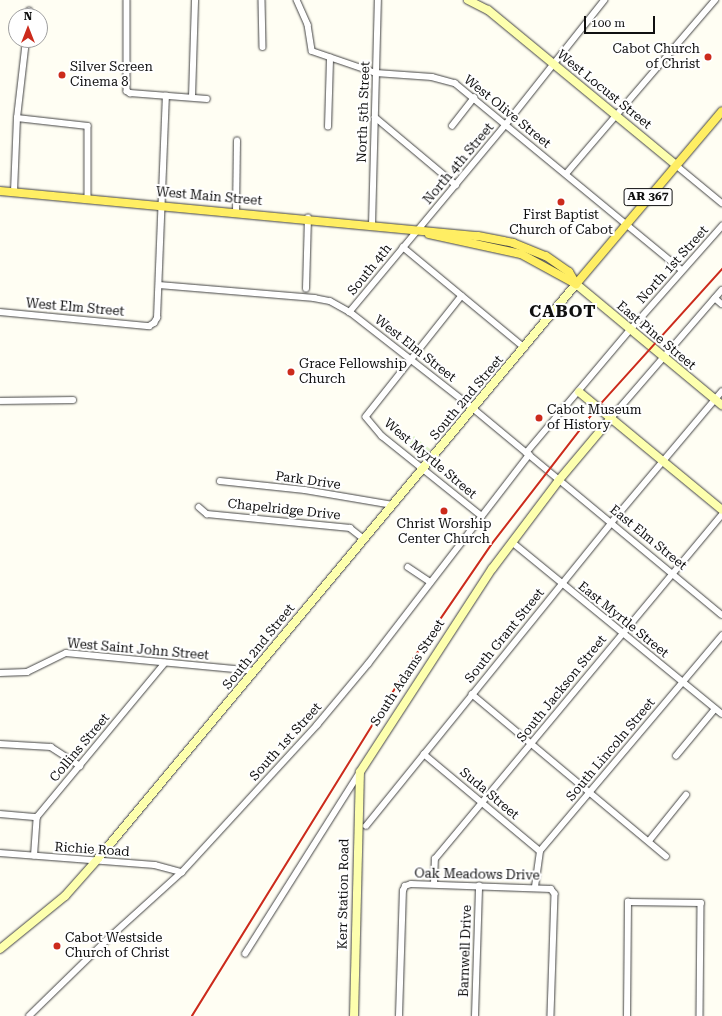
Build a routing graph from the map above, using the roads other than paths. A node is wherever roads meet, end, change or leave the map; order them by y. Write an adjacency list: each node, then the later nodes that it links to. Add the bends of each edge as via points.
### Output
1 (127, 0): 14 (street, via 127,91)
2 (195, 0): 15 (street)
3 (262, 0): 9 (street)
4 (297, 0): 11 (street, West Olive Street, via 308,25 312,51)
5 (378, 0): 13 (street, North 5th Street)
6 (468, 0): 12 (street, West Locust Street, via 488,10)
7 (605, 0): 12 (street, North 4th Street)
8 (715, 0): 19 (street)
9 (262, 47)
10 (25, 48): 20 (street)
11 (330, 58): 13 (street, West Olive Street); 24 (street)
12 (554, 65): 19 (street, West Locust Street); 22 (street, North 4th Street)
13 (376, 73): 16 (street, West Olive Street, via 432,78 455,83); 21 (street, North 5th Street)
14 (166, 96): 15 (street); 33 (street)
15 (192, 97): 17 (street)
16 (474, 98): 22 (street, West Olive Street); 23 (street)
17 (207, 99)
18 (722, 111): 26 (main road, AR 367)
19 (616, 114): 26 (street, West Locust Street); 27 (street)
20 (17, 118): 30 (street); 31 (street, via 88,126)
21 (375, 118): 28 (street); 37 (street, North 5th Street)
22 (506, 125): 27 (street, West Olive Street); 28 (street, North 4th Street)
23 (452, 126)
24 (328, 127)
25 (237, 141): 34 (street)
26 (676, 165): 32 (street, West Locust Street); 36 (main road, AR 367)
27 (566, 174): 36 (street, West Olive Street)
28 (456, 185): 39 (street, North 4th Street)
29 (0, 190): 30 (main road, West Main Street)
30 (14, 192): 31 (main road, West Main Street)
31 (88, 198): 33 (main road, West Main Street)
32 (722, 203)
33 (161, 205): 34 (main road, West Main Street); 43 (street)
34 (236, 212): 35 (main road, West Main Street)
35 (308, 218): 37 (main road, West Main Street); 44 (street)
36 (626, 224): 41 (street, West Olive Street); 42 (main road, AR 367)
37 (372, 225): 39 (main road, West Main Street)
38 (722, 226): 41 (street, North 1st Street)
39 (416, 231): 40 (street, North 4th Street); 42 (main road, West Main Street, via 521,254)
40 (403, 246): 46 (street); 50 (street, South 4th)
41 (682, 270): 51 (street, North 1st Street)
42 (576, 284): 51 (street, East Pine Street); 52 (street, AR 367)
43 (159, 285): 49 (street, West Elm Street, via 158,318 149,326); 50 (street, West Elm Street, via 307,297 330,301)
44 (306, 289)
45 (722, 290): 47 (street)
46 (462, 296): 52 (street); 54 (street)
47 (715, 298): 48 (street); 53 (street)
48 (722, 304)
49 (0, 312)
50 (350, 312): 54 (street, West Elm Street)
51 (630, 330): 53 (street, East Pine Street); 56 (street, North 1st Street)
52 (525, 348): 61 (street, South 2nd Street / AR 367)
53 (662, 357): 58 (street, East Pine Street); 62 (street)
54 (411, 360): 61 (street, West Elm Street); 65 (street, West Myrtle Street, via 366,417 382,436)
55 (722, 391): 58 (street, South Grant Street)
56 (579, 392): 62 (street); 63 (street, South 1st Street)
57 (73, 400): 59 (street)
58 (715, 400): 60 (street, East Pine Street); 64 (street, South Grant Street)
59 (0, 401)
60 (722, 405)
61 (474, 409): 63 (street, West Elm Street); 65 (street, South 2nd Street / AR 367)
62 (611, 418): 64 (street); 66 (street, South Adams Street)
63 (528, 454): 66 (street, West Elm Street); 72 (street, South 1st Street)
64 (663, 461): 70 (street); 73 (street, South Grant Street)
65 (423, 468): 68 (street, South 2nd Street / AR 367); 72 (street, West Myrtle Street)
66 (559, 480): 73 (street, East Elm Street); 75 (street, South Adams Street)
67 (220, 481): 68 (street, Park Drive, via 305,490)
68 (393, 505): 74 (street, South 2nd Street / AR 367)
69 (199, 507): 74 (street, Chapelridge Drive, via 207,514 350,528)
70 (722, 510)
71 (722, 514): 77 (street, South Jackson Street)
72 (482, 516): 78 (street, South 1st Street)
73 (611, 523): 77 (street, East Elm Street); 79 (street, South Grant Street)
74 (364, 539): 84 (street, South 2nd Street / AR 367)
75 (512, 542): 79 (street, East Myrtle Street); 95 (street, South Adams Street, via 448,633)
76 (408, 567): 78 (street)
77 (673, 573): 80 (street, East Elm Street); 81 (street, South Jackson Street)
78 (430, 582): 108 (street, South 1st Street, via 345,693)
79 (562, 584): 81 (street, East Myrtle Street); 87 (street, South Grant Street)
80 (722, 615)
81 (621, 634): 86 (street, East Myrtle Street); 91 (street, South Jackson Street)
82 (722, 636): 86 (street, South Lincoln Street)
83 (165, 663): 84 (street, West Saint John Street); 85 (street, West Saint John Street, via 66,653 27,672); 94 (street, Collins Street)
84 (255, 671): 107 (street, South 2nd Street / AR 367)
85 (0, 673)
86 (682, 683): 88 (street, East Myrtle Street); 96 (street, South Lincoln Street)
87 (472, 694): 91 (street); 92 (street, South Grant Street)
88 (715, 709): 89 (street, East Myrtle Street); 93 (street)
89 (722, 714)
90 (0, 744): 94 (street, via 51,747)
91 (532, 744): 96 (street); 98 (street, South Jackson Street)
92 (424, 754): 98 (street, Suda Street); 101 (street, South Grant Street)
93 (676, 756)
94 (80, 766): 100 (street, Collins Street)
95 (360, 772): 113 (street, South Adams Street); 115 (street, Kerr Station Road)
96 (589, 792): 102 (street); 103 (street, South Lincoln Street)
97 (686, 795): 102 (street)
98 (482, 802): 103 (street, Suda Street); 109 (street, South Jackson Street, via 435,859)
99 (0, 814): 100 (street)
100 (37, 817): 105 (street)
101 (366, 826)
102 (649, 841): 106 (street)
103 (540, 851): 111 (street)
104 (0, 853): 105 (street, Richie Road)
105 (34, 856): 107 (street, Richie Road)
106 (666, 856)
107 (96, 861): 108 (street, Richie Road, via 155,865); 112 (street, South 2nd Street / AR 367, via 65,896)
108 (182, 872): 114 (street, South 1st Street, via 110,936)
109 (434, 884): 110 (street, Oak Meadows Drive); 116 (street, Oak Meadows Drive, via 411,884 405,886 403,891)
110 (479, 886): 111 (street, Oak Meadows Drive); 117 (street, Barnwell Drive)
111 (535, 887): 118 (street, Oak Meadows Drive, via 551,888 555,894)
112 (0, 949)
113 (245, 954)
114 (29, 1016)
115 (354, 1016)
116 (399, 1016)
117 (475, 1016)
118 (551, 1016)
119 (627, 1016): 120 (street, via 628,902 701,903)
120 (700, 1016)

